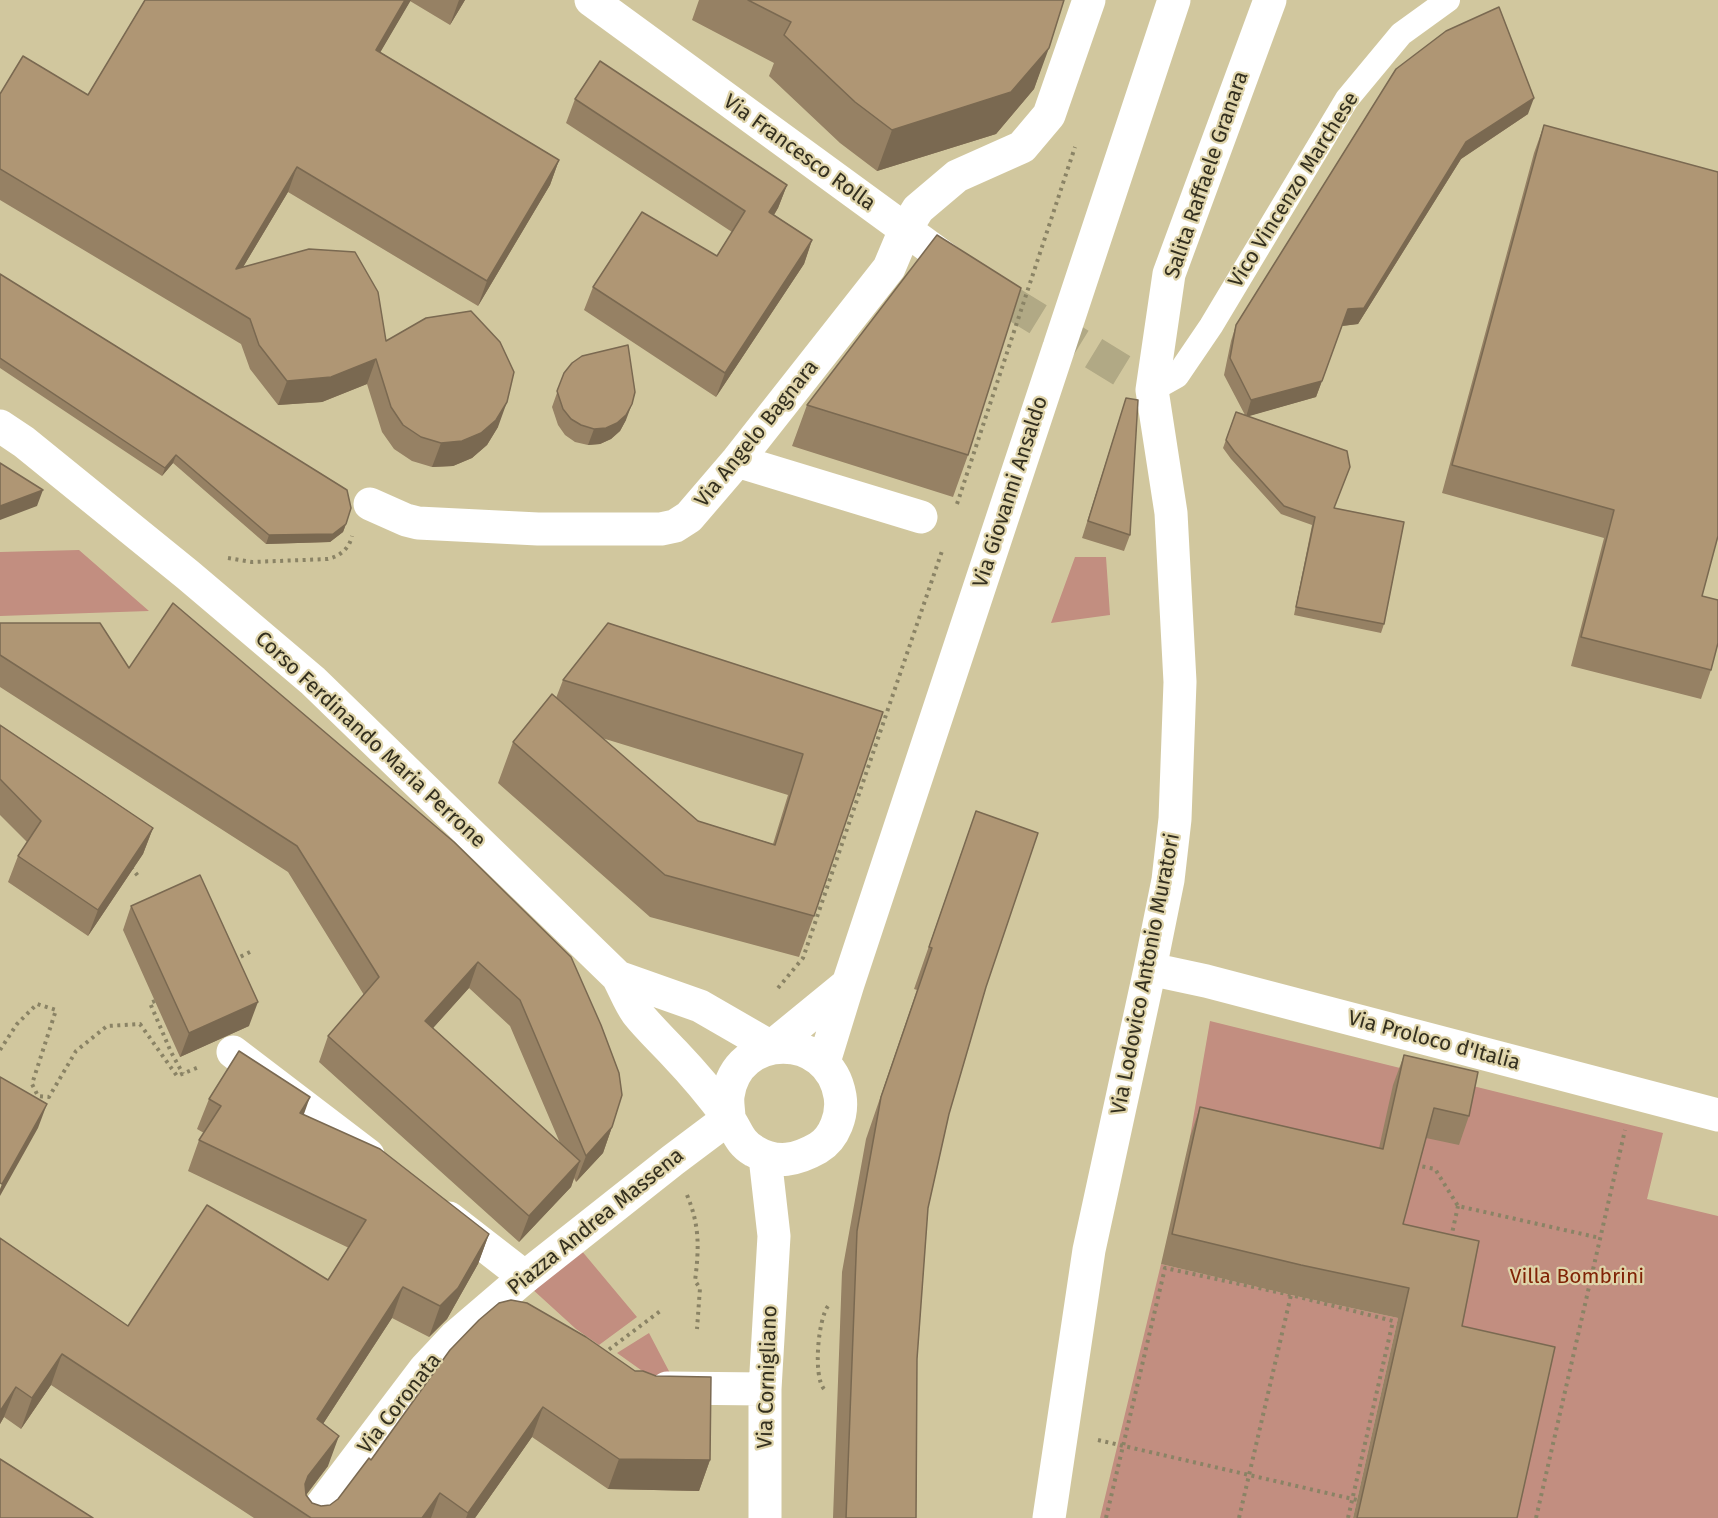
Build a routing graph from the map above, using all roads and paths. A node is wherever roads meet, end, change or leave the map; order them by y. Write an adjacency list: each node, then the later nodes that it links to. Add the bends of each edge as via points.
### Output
1 (591, 0): 7 (street, Via Francesco Rolla)
2 (1089, 0): 7 (street, Via Angelo Bagnara, via 1049,115 1022,147 957,176 918,209)
3 (1174, 0): 23 (street, Via Giovanni Ansaldo)
4 (1270, 0): 9 (street, Salita Raffaele Granara, via 1169,274)
5 (1448, 0): 9 (lane, Vico Vincenzo Marchese, via 1401,34 1347,99 1177,376)
6 (1075, 146): 13 (path)
7 (905, 230): 8 (street, Via Francesco Rolla); 11 (street, Via Angelo Bagnara, via 889,268)
8 (991, 290)
9 (1142, 383): 21 (street, Via Lodovico Antonio Muratori, via 1172,513 1180,682 1175,819 1168,880)
10 (0, 426): 22 (street, Corso Ferdinando Maria Perrone, via 313,681)
11 (737, 461): 12 (street, Via Angelo Bagnara, via 689,517 661,529 463,527 418,523); 14 (street)
12 (370, 504): 16 (path, via 357,503 354,507 351,543 338,557)
13 (955, 513)
14 (921, 518)
15 (944, 546): 25 (path, via 803,958)
16 (252, 562)
17 (126, 863): 18 (path)
18 (138, 876)
19 (227, 951): 20 (path, via 232,961)
20 (250, 952)
21 (1150, 969): 31 (street, Via Proloco d'Italia); 54 (street, Via Lodovico Antonio Muratori, via 1089,1251)
22 (618, 977): 25 (street, Corso Ferdinando Maria Perrone, via 700,1006); 33 (street, Corso Ferdinando Maria Perrone, via 636,1012)
23 (848, 984): 26 (street); 29 (street, Via Giovanni Ansaldo)
24 (155, 1001): 30 (path, via 150,1003)
25 (739, 1028): 26 (street)
26 (771, 1047): 29 (street, via 800,1048); 33 (street, via 751,1057 735,1074 728,1095)
27 (0, 1050): 30 (path, via 17,1024 37,1004 56,1010 32,1084 38,1096 49,1096 76,1051 106,1026 140,1024 177,1076)
28 (233, 1052): 30 (path); 38 (street)
29 (824, 1062): 35 (street, via 837,1082 841,1104 836,1127 822,1146)
30 (183, 1074)
31 (1633, 1093): 32 (street, Via Proloco d'Italia); 42 (path)
32 (1718, 1115)
33 (729, 1118): 34 (street, via 743,1142); 36 (street, Piazza Andrea Massena)
34 (765, 1157): 35 (street); 41 (street, Via Cornigliano)
35 (802, 1157): 41 (street, Via Cornigliano)
36 (673, 1160): 44 (street, Piazza Andrea Massena); 50 (path, via 698,1226)
37 (1412, 1164): 40 (path, via 1435,1169)
38 (388, 1171)
39 (424, 1199): 44 (street)
40 (1458, 1206): 42 (path); 43 (path)
41 (774, 1236): 52 (street, Via Cornigliano)
42 (1600, 1238): 64 (path)
43 (1450, 1246)
44 (525, 1277): 46 (street, Piazza Andrea Massena)
45 (1291, 1295): 55 (path, via 1165,1268); 56 (path); 57 (path, via 1393,1321)
46 (498, 1301): 49 (street, Piazza Andrea Massena, via 528,1304); 58 (street, Via Coronata, via 455,1336 425,1369)
47 (828, 1306): 53 (path, via 818,1345 819,1384)
48 (663, 1310): 51 (path)
49 (536, 1311)
50 (697, 1329)
51 (597, 1358): 52 (street, via 645,1388)
52 (765, 1389): 59 (street, Via Cornigliano)
53 (824, 1389)
54 (1062, 1432): 55 (path); 60 (street, Via Lodovico Antonio Muratori)
55 (1123, 1446): 56 (path); 61 (path)
56 (1249, 1475): 57 (path); 62 (path)
57 (1354, 1499): 63 (path)
58 (312, 1518)
59 (765, 1518)
60 (1048, 1518)
61 (1106, 1518)
62 (1239, 1518)
63 (1348, 1518)
64 (1536, 1518)

